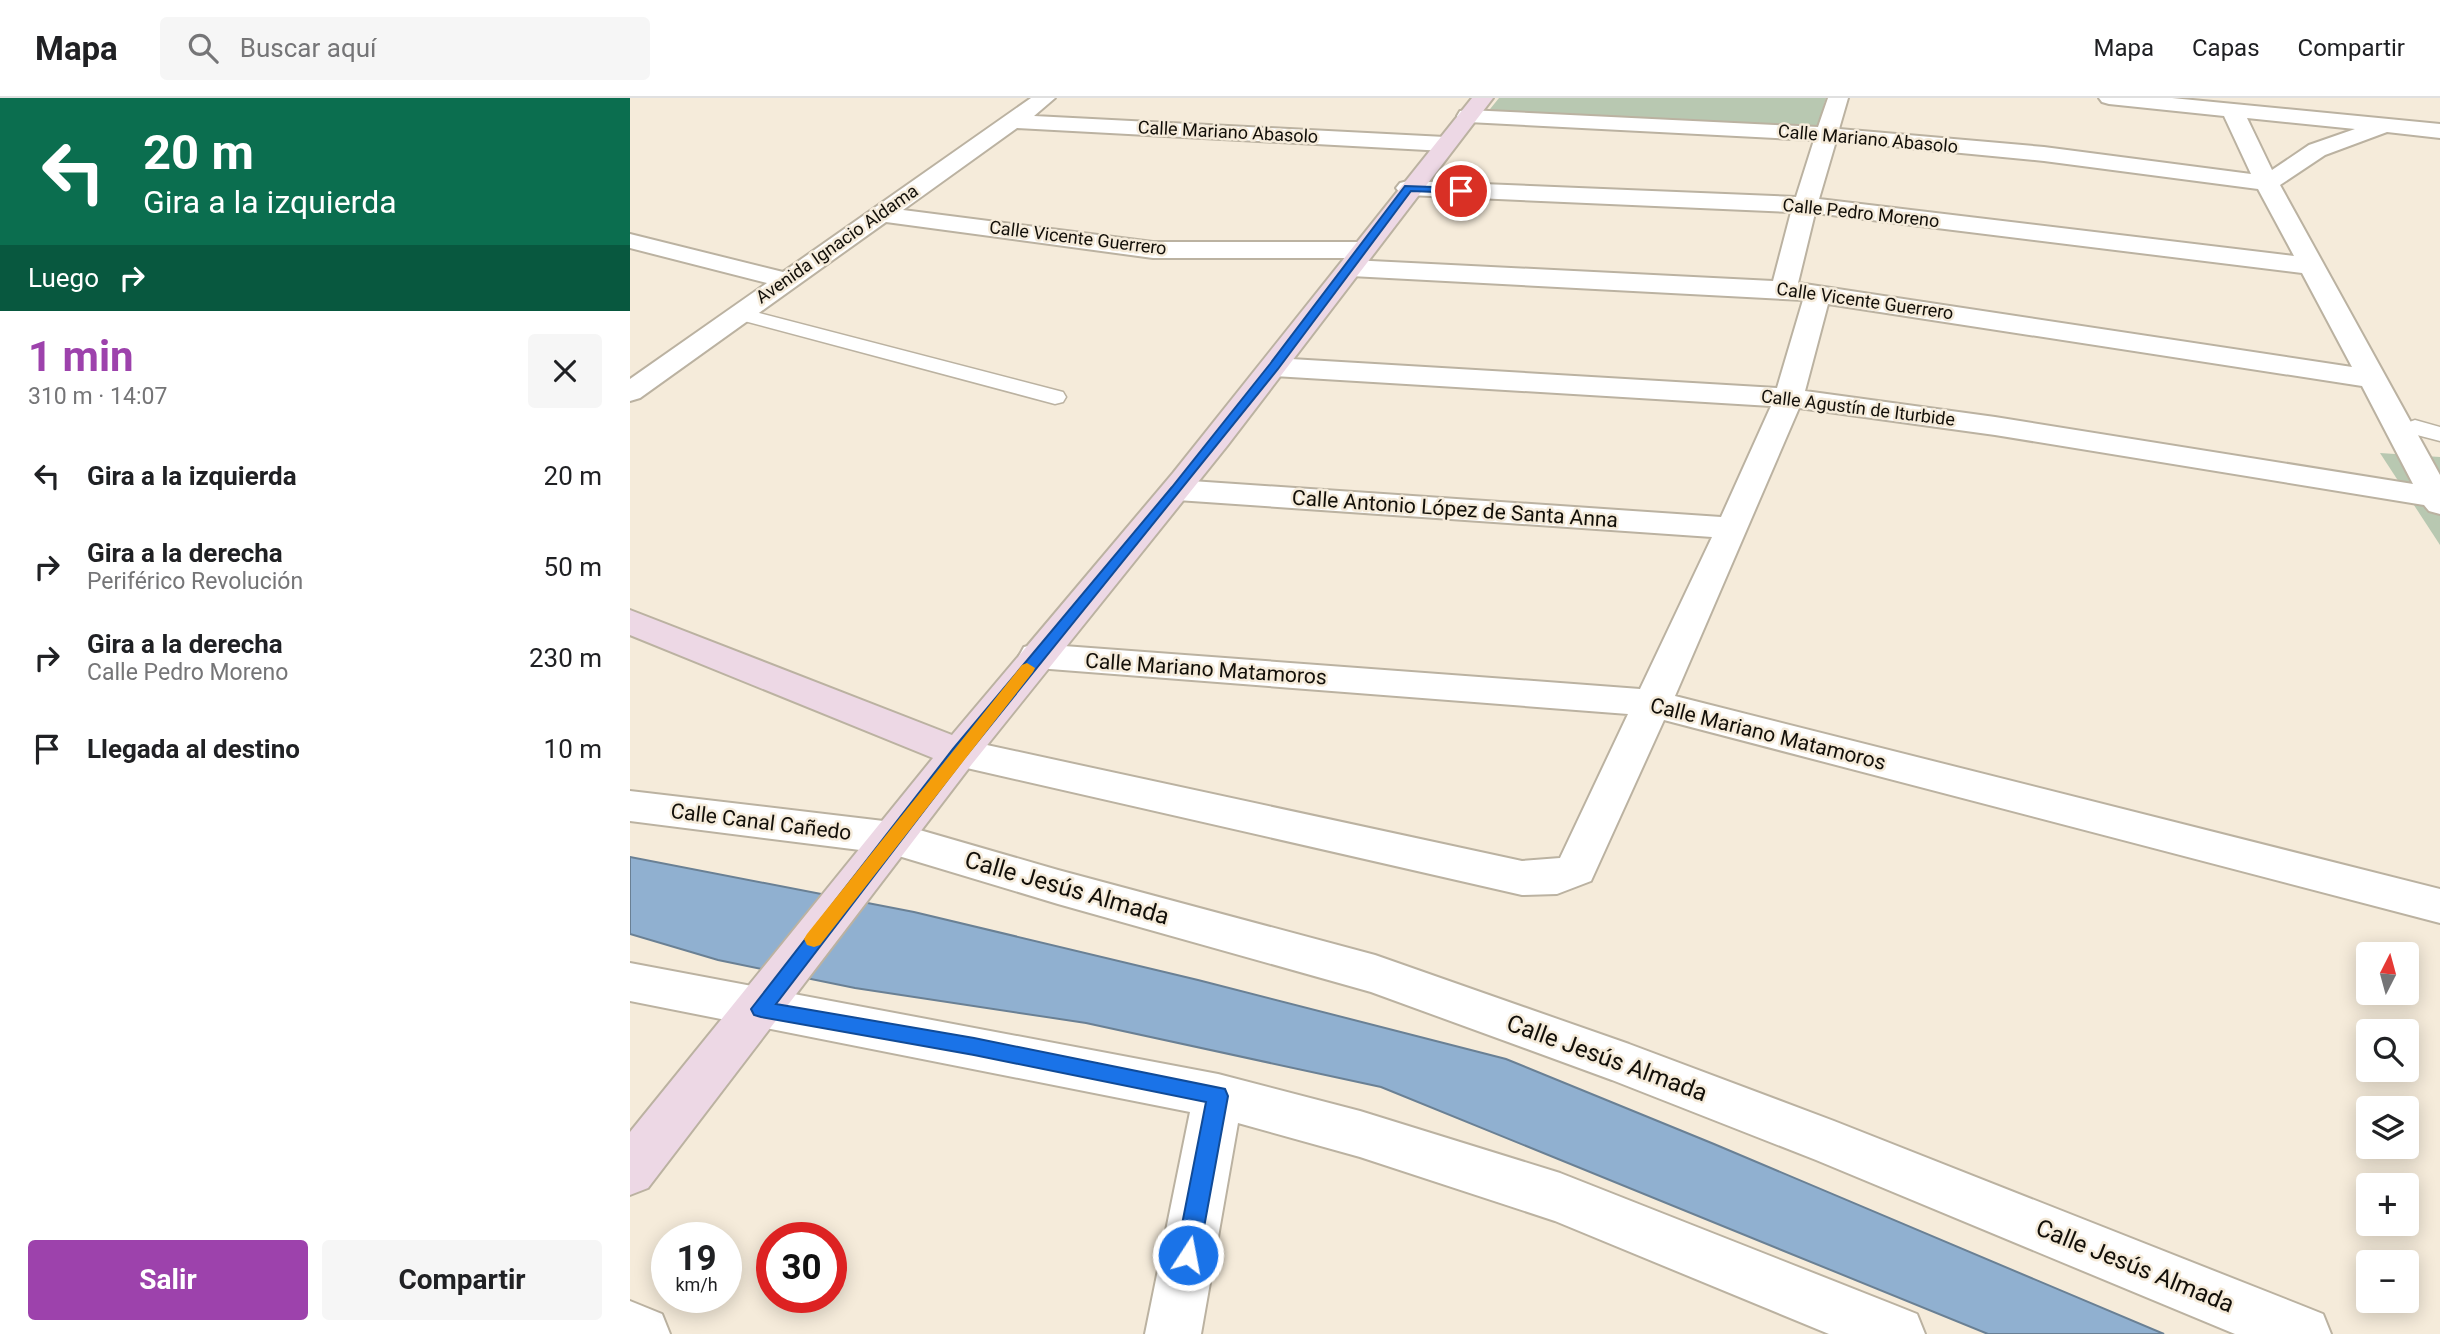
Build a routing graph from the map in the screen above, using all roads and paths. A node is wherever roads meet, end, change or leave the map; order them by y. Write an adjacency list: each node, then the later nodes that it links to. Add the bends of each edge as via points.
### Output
1 (1045, 98): 7 (street, Avenida Ignacio Aldama)
2 (1838, 98): 9 (street)
3 (2109, 98): 5 (street)
4 (1476, 107): 9 (street, Calle Mariano Abasolo); 10 (street)
5 (2232, 110): 6 (street); 11 (street)
6 (2378, 117): 8 (street); 11 (street)
7 (1011, 121): 10 (street, Calle Mariano Abasolo); 14 (street, Avenida Ignacio Aldama)
8 (2440, 131)
9 (1827, 134): 11 (street, Calle Mariano Abasolo); 13 (street)
10 (1445, 144): 12 (street)
11 (2267, 183): 17 (street)
12 (1408, 188): 13 (street, Calle Pedro Moreno); 16 (street)
13 (1805, 205): 17 (street, Calle Pedro Moreno); 19 (street)
14 (879, 214): 16 (street, Calle Vicente Guerrero, via 1153,250); 18 (street, Avenida Ignacio Aldama)
15 (630, 242): 18 (street)
16 (1356, 259): 19 (street, Calle Vicente Guerrero); 22 (street)
17 (2312, 266): 23 (street)
18 (786, 280): 21 (street, Avenida Ignacio Aldama)
19 (1784, 289): 20 (street, Calle Vicente Guerrero)
20 (1818, 293): 23 (street, Calle Vicente Guerrero); 26 (street)
21 (740, 314): 24 (street, Avenida Ignacio Aldama); 25 (lane)
22 (1274, 367): 26 (street, Calle Agustín de Iturbide); 29 (street)
23 (2374, 379): 27 (street)
24 (630, 392)
25 (1055, 397)
26 (1789, 398): 30 (street, Calle Agustín de Iturbide, via 1995,426); 31 (street)
27 (2403, 432): 28 (lane, via 2415,426); 30 (street)
28 (2440, 433)
29 (1177, 490): 31 (street, Calle Antonio López de Santa Anna); 33 (street)
30 (2438, 501)
31 (1732, 528): 34 (street)
32 (630, 622): 35 (street)
33 (1037, 656): 34 (street, Calle Mariano Matamoros); 35 (street)
34 (1651, 703): 35 (street, via 1576,869 1557,877 1522,878); 38 (street, Calle Mariano Matamoros)
35 (959, 753): 37 (street)
36 (630, 806): 37 (street, Calle Canal Cañedo)
37 (883, 849): 40 (street); 47 (street, Calle Jesús Almada, via 1400,983 1834,1144)
38 (2440, 906)
39 (630, 982): 40 (street)
40 (771, 995): 41 (street, via 974,1047); 42 (street)
41 (1217, 1096): 45 (street); 46 (street, via 1360,1134 1560,1198)
42 (630, 1171)
43 (630, 1329): 44 (street)
44 (642, 1334)
45 (1173, 1334)
46 (1897, 1334)
47 (2303, 1334)

